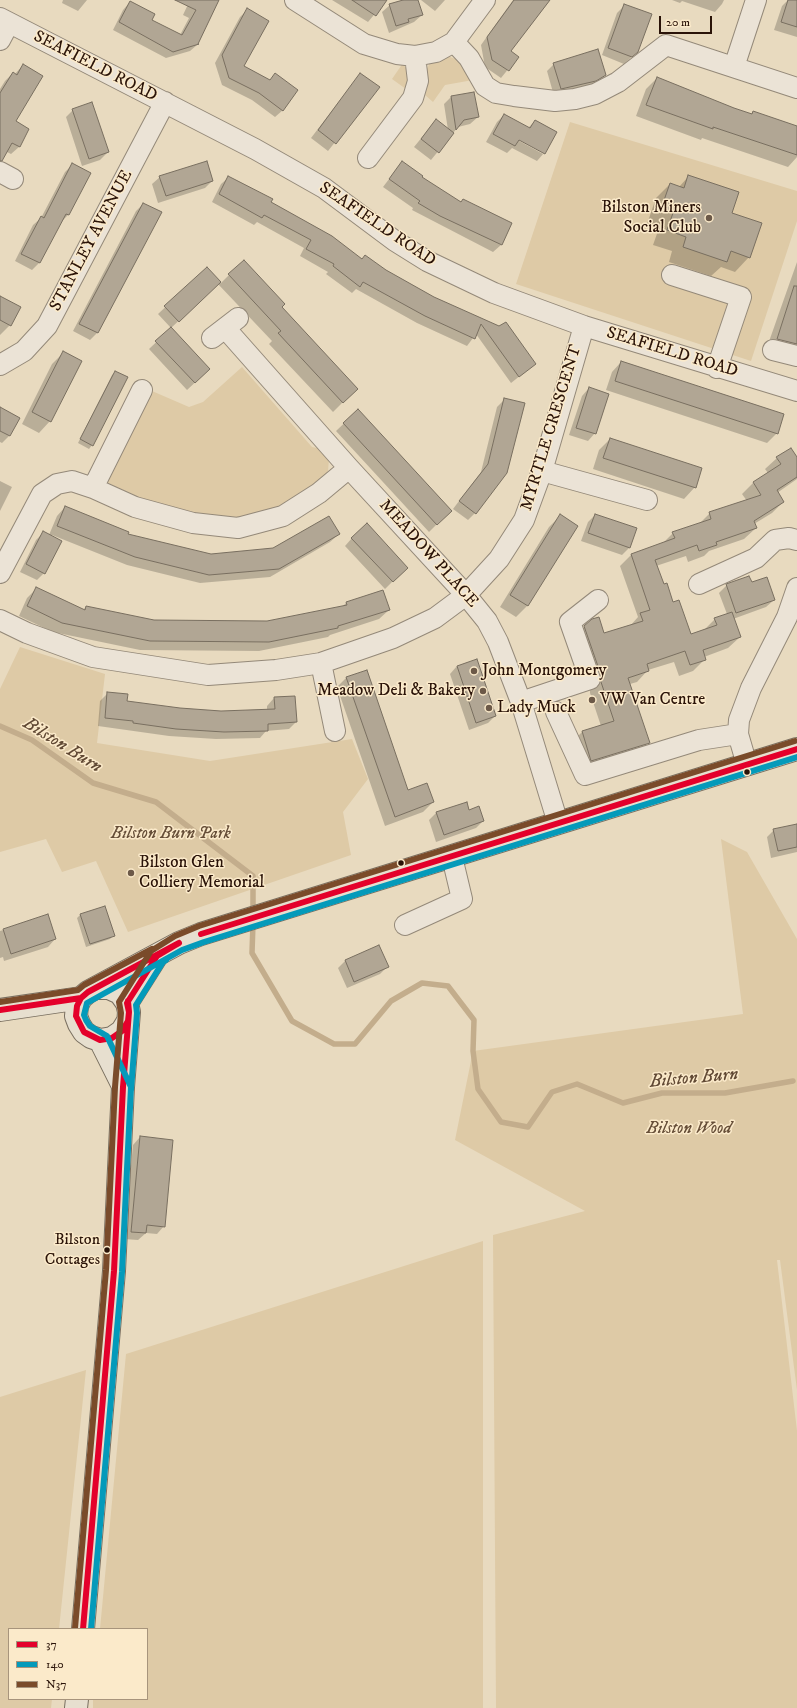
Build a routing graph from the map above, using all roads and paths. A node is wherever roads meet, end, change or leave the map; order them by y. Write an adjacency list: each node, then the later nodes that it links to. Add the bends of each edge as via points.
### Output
1 (295, 0): 7 (street, via 364,44 397,54)
2 (485, 0): 6 (street)
3 (756, 0): 8 (street)
4 (5, 21): 5 (street); 10 (street, SEAFIELD ROAD)
5 (0, 40)
6 (454, 42): 7 (street, via 436,52); 8 (street, via 468,58 485,86 496,93 554,101 595,94 618,82 666,45)
7 (415, 56): 11 (street, via 418,81 413,98)
8 (734, 67): 9 (street)
9 (797, 88)
10 (166, 102): 13 (street, SEAFIELD ROAD, via 324,188 395,241 427,261 494,293); 17 (street, STANLEY AVENUE, via 47,326 24,351)
11 (368, 158)
12 (672, 275): 18 (street, via 741,297)
13 (584, 326): 18 (street, SEAFIELD ROAD); 22 (street, MYRTLE CRESCENT)
14 (225, 328): 21 (street, MEADOW PLACE)
15 (773, 350): 16 (street)
16 (797, 356)
17 (0, 365)
18 (717, 368): 20 (street, SEAFIELD ROAD)
19 (142, 390): 23 (street)
20 (797, 391)
21 (349, 468): 23 (street, via 319,493 283,516 238,528 193,523 135,507); 29 (street, MEADOW PLACE)
22 (542, 470): 24 (street); 29 (street, MYRTLE CRESCENT, via 524,520 499,559)
23 (92, 488): 26 (street, via 72,481 56,484 42,494)
24 (647, 500)
25 (797, 540): 27 (street, via 775,540 756,558)
26 (0, 573)
27 (699, 584)
28 (797, 588): 31 (street)
29 (466, 595): 33 (street, MYRTLE CRESCENT, via 435,618 400,635); 34 (street, MEADOW PLACE, via 488,621)
30 (598, 600): 34 (street, via 570,622 590,679)
31 (792, 619): 37 (street, via 748,695 739,720)
32 (0, 620): 33 (street, MYRTLE CRESCENT, via 26,633 93,657 208,675 276,670)
33 (321, 663): 36 (street)
34 (521, 702): 40 (street, MEADOW PLACE)
35 (556, 712): 37 (street, via 586,775 699,740)
36 (335, 731)
37 (738, 734): 39 (street)
38 (797, 750): 39 (main road)
39 (748, 765): 40 (main road)
40 (558, 823): 41 (main road)
41 (452, 857): 42 (street, via 462,899); 43 (main road, via 201,934)
42 (405, 925)
43 (157, 956): 44 (main road); 47 (main road)
44 (89, 993): 45 (main road); 47 (main road, via 109,988 120,993); 48 (main road, via 77,1006 76,1016)
45 (26, 1007): 46 (main road); 48 (main road)
46 (0, 1010)
47 (127, 1012): 49 (main road, via 122,1031 112,1038); 50 (main road)
48 (79, 1024): 49 (main road, via 84,1032)
49 (100, 1040): 50 (main road)
50 (123, 1087): 51 (main road, via 114,1271)
51 (84, 1628)

